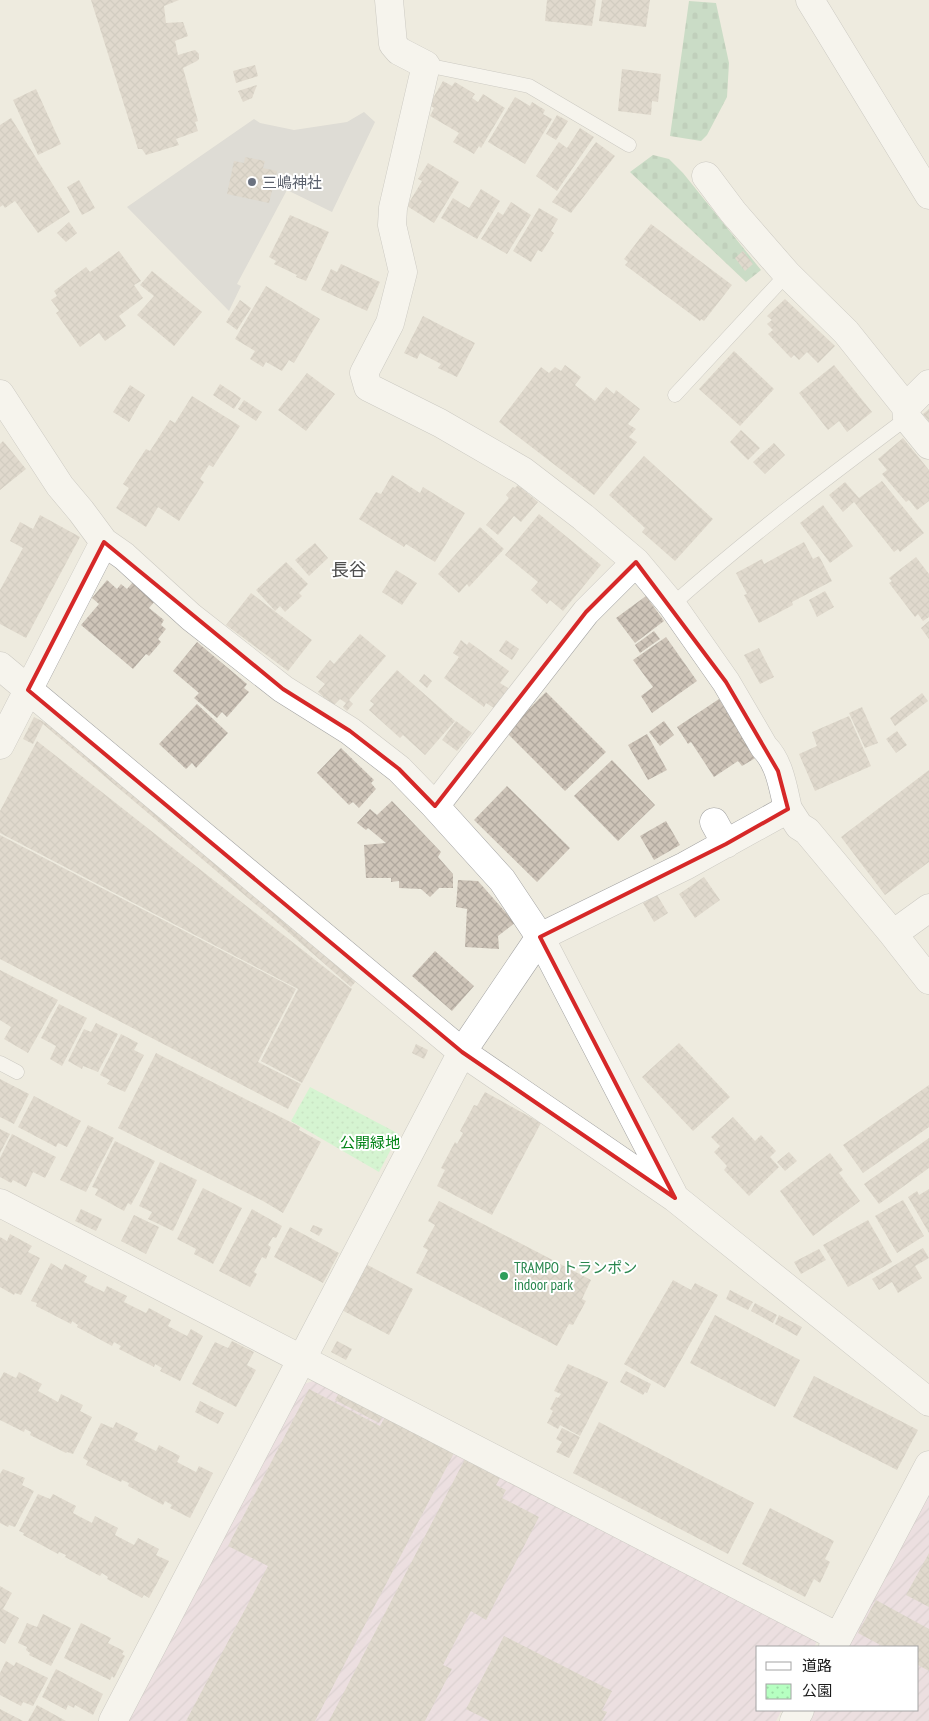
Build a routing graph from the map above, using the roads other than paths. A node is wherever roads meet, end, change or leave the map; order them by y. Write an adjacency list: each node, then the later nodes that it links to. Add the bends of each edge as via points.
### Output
1 (389, 0): 3 (street, via 394,44 399,51)
2 (810, 0): 6 (street)
3 (426, 66): 4 (lane, via 529,86); 14 (street, via 393,208 392,225 403,272 390,322 364,373 368,387 440,423 523,471)
4 (629, 145)
5 (706, 176): 7 (street)
6 (929, 195)
7 (787, 274): 10 (lane); 11 (street, via 846,332)
8 (929, 384): 11 (street)
9 (0, 394): 13 (street, via 60,486)
10 (675, 395)
11 (906, 412): 12 (street); 15 (lane, via 742,544)
12 (929, 445)
13 (104, 542): 17 (street); 19 (street, via 124,556 190,617 283,689 350,731 392,763)
14 (636, 562): 15 (street); 19 (street, via 586,612)
15 (672, 605): 20 (street, via 726,682 768,751 778,771)
16 (0, 666): 17 (street)
17 (28, 690): 18 (street); 25 (street)
18 (0, 745)
19 (435, 806): 23 (street, via 502,880)
20 (788, 809): 22 (street, via 799,826 807,831); 23 (street, via 720,833 685,866)
21 (929, 908): 22 (street)
22 (893, 934): 24 (street)
23 (540, 937): 25 (street); 28 (street)
24 (929, 980)
25 (462, 1052): 28 (street); 30 (street)
26 (0, 1063): 27 (lane)
27 (17, 1072)
28 (675, 1198): 31 (street)
29 (0, 1203): 30 (street)
30 (302, 1359): 33 (street); 34 (street)
31 (929, 1402)
32 (929, 1465): 33 (street)
33 (835, 1642)
34 (113, 1721)

